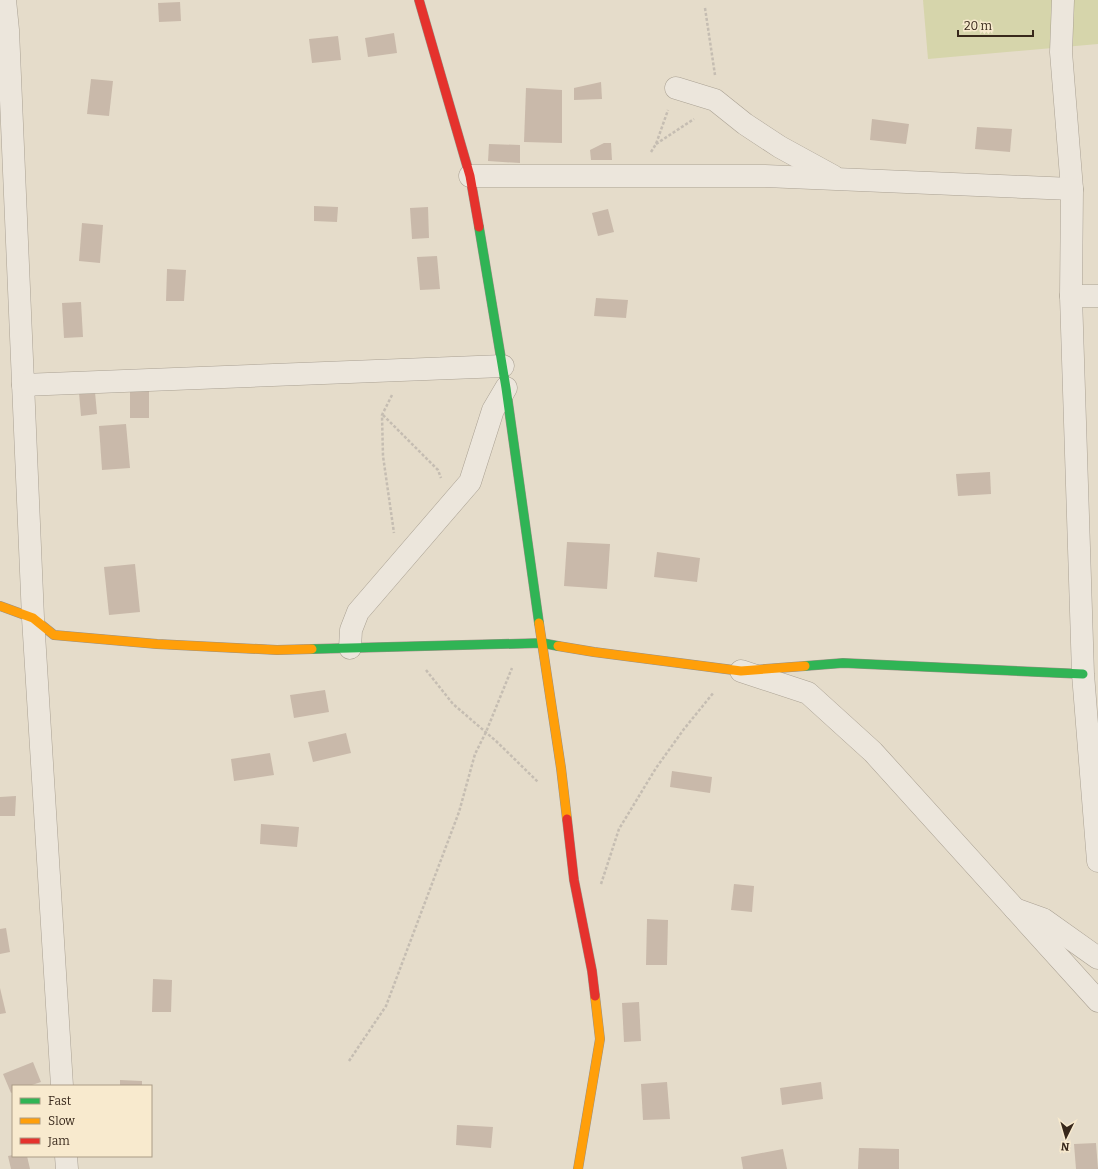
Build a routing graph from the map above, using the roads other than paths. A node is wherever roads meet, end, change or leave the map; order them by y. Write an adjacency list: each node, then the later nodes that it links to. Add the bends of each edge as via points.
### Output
1 (5, 0): 11 (street)
2 (419, 0): 5 (street)
3 (1063, 0): 7 (street, via 1061,52)
4 (676, 88): 6 (street, via 715,100 780,147)
5 (470, 176): 6 (street, via 765,176); 10 (street)
6 (837, 179): 7 (street)
7 (1072, 189): 8 (street)
8 (1071, 296): 9 (street); 18 (street)
9 (1098, 296)
10 (503, 366): 11 (street); 12 (street)
11 (23, 385): 14 (street)
12 (506, 388): 15 (street); 16 (street, via 493,410 470,482 358,612 351,630)
13 (0, 606): 14 (street)
14 (33, 618): 16 (street, via 54,635 157,644 278,650); 23 (street)
15 (542, 643): 16 (street); 17 (street); 25 (street, via 561,768 574,880 592,971 600,1039)
16 (350, 648)
17 (745, 672): 18 (street, via 842,663); 20 (street, via 808,693 873,752)
18 (1083, 674): 19 (street)
19 (1098, 861)
20 (1013, 908): 21 (street, via 1043,918); 22 (street)
21 (1098, 958)
22 (1098, 1001)
23 (62, 1085)
24 (66, 1157): 26 (street)
25 (577, 1168)
26 (67, 1169)

